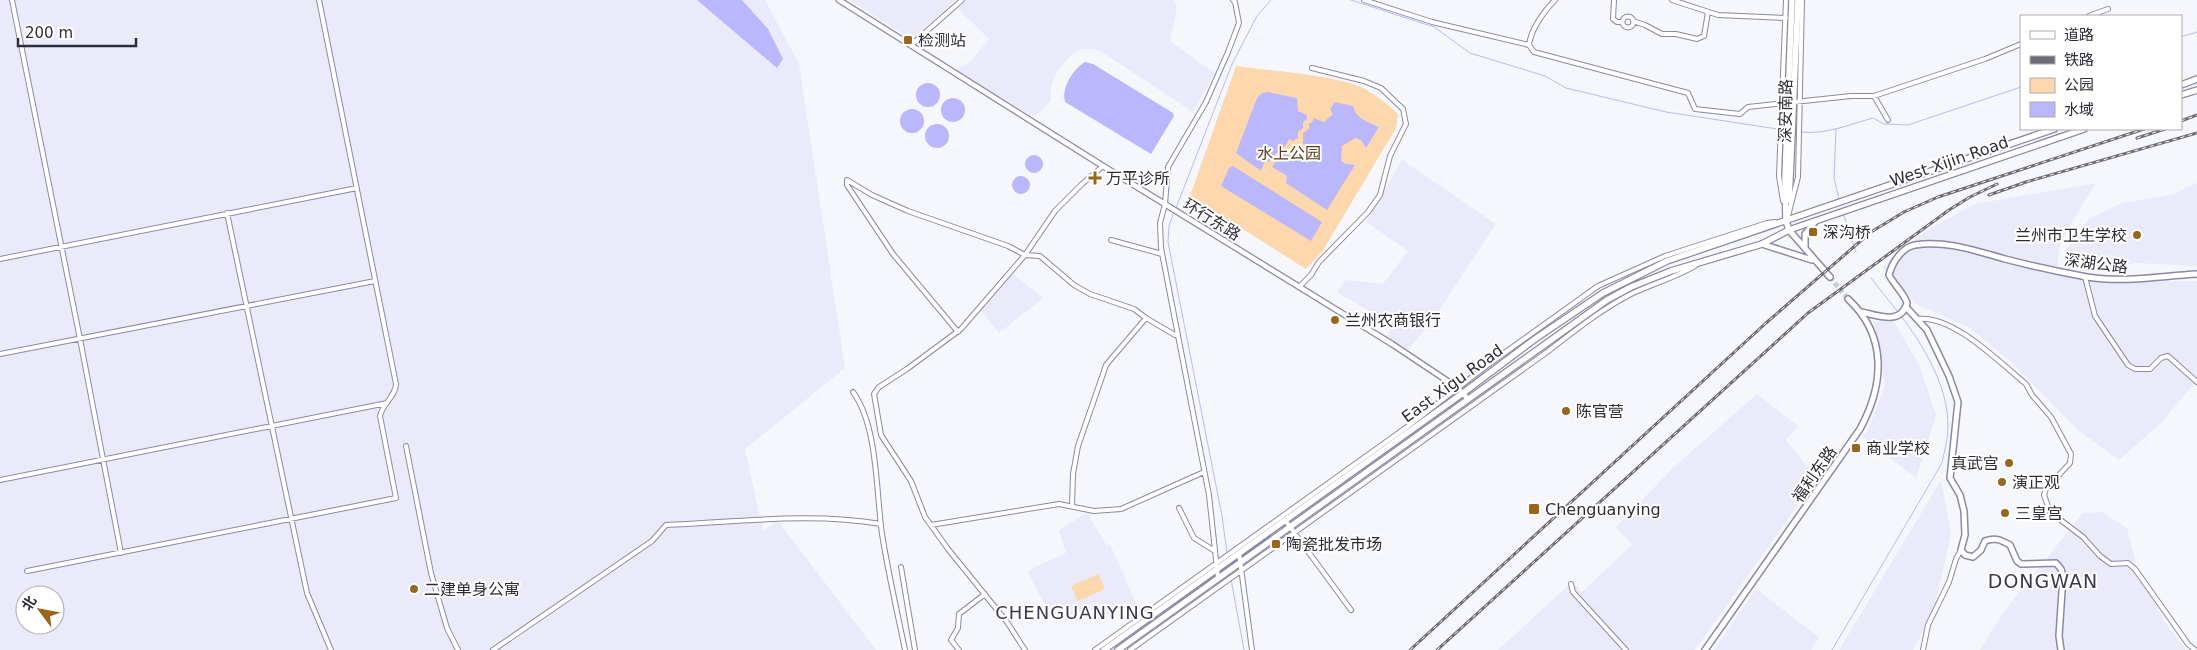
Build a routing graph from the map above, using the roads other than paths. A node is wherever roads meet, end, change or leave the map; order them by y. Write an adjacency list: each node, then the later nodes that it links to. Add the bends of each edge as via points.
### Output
1 (12, 0): 45 (street)
2 (319, 0): 35 (street)
3 (839, 0): 20 (street, 环行东路)
4 (962, 0): 20 (street)
5 (1233, 0): 37 (street, via 1239,23 1206,102 1168,167)
6 (1364, 0): 21 (street, via 1432,22)
7 (1555, 0): 21 (street, via 1536,26)
8 (1614, 0): 18 (street, via 1613,19)
9 (1672, 0): 14 (street)
10 (1786, 0): 16 (street, 深安南路)
11 (1792, 0): 28 (main road, 深安南路)
12 (1800, 0): 28 (main road, 深安南路)
13 (2108, 9): 15 (street)
14 (1708, 12): 16 (street); 17 (street, via 1704,36 1697,39 1662,34)
15 (2092, 15)
16 (1786, 18): 29 (street, 深安南路)
17 (1633, 21): 18 (street, via 1627,16); 18 (street, via 1628,27)
18 (1622, 22)
19 (2020, 44): 27 (street)
20 (911, 45): 33 (street, 环行东路)
21 (1529, 45): 29 (street, via 1534,52 1688,93 1695,109 1740,114 1748,107)
22 (1312, 68): 56 (street, via 1381,88 1403,109 1406,124 1390,156 1380,195)
23 (2197, 80): 24 (main road)
24 (2182, 85)
25 (2197, 90): 26 (main road)
26 (2182, 95)
27 (1874, 96): 28 (street); 30 (street)
28 (1794, 103): 29 (street); 34 (main road, 深安南路)
29 (1782, 104): 34 (street, 深安南路, bridge)
30 (1888, 120)
31 (2051, 130): 36 (main road, West Xijin Road)
32 (2081, 130): 38 (main road, West Xijin Road)
33 (1103, 166): 37 (street, 环行东路); 48 (street, via 1056,211)
34 (1788, 176): 40 (main road, 深安南路); 40 (street, 深安南路)
35 (357, 188): 39 (street); 55 (street)
36 (1848, 200): 40 (main road, East Xigu Road)
37 (1166, 205): 47 (street, via 1160,223); 56 (street, 环行东路)
38 (1851, 209): 41 (main road, East Xigu Road)
39 (227, 213): 45 (street); 58 (street)
40 (1786, 221): 42 (main road); 68 (main road, East Xigu Road, via 1667,261 1602,293)
41 (1815, 222): 42 (main road, East Xigu Road); 46 (main road, via 1805,234)
42 (1789, 230): 44 (main road, East Xigu Road); 46 (main road)
43 (1111, 240): 47 (street)
44 (1762, 244): 50 (main road, East Xigu Road); 51 (main road)
45 (61, 246): 49 (street); 65 (street)
46 (1805, 249): 51 (main road)
47 (1162, 254): 76 (street)
48 (1025, 255): 61 (street, via 1040,256 1074,285 1134,309); 63 (street); 63 (street, via 908,211 847,180 847,185 893,254)
49 (0, 259)
50 (1706, 259): 70 (main road, East Xigu Road, via 1639,284 1607,300); 72 (street, via 1608,307)
51 (1813, 260): 53 (main road)
52 (2197, 274): 54 (main road, 深湖公路, via 2122,281)
53 (1830, 277)
54 (2085, 277): 59 (main road, 深湖公路, via 1965,248 1913,245 1896,259 1889,275 1906,298); 67 (street, via 2095,316 2128,365 2135,369 2150,369 2168,356)
55 (375, 281): 58 (street); 71 (street, via 396,384)
56 (1299, 287): 68 (street, 环行东路)
57 (1848, 299): 60 (main road, 福利东路)
58 (248, 305): 65 (street); 73 (street)
59 (1906, 307): 60 (main road, via 1894,318); 62 (main road)
60 (1861, 312): 113 (main road, 福利东路, via 1877,354 1879,376 1871,410)
61 (1146, 318): 64 (street); 80 (street, via 1102,374 1078,446)
62 (1917, 319): 88 (main road, via 1928,330 1958,402 1950,478 1960,495 1964,511 1966,535); 116 (street, via 1926,318 1966,334 2026,384 2051,417 2072,454 2070,463 2046,489 2044,495 2050,512 2084,537 2110,564 2128,563 2135,569)
63 (958, 332): 85 (street, via 879,387 874,394 881,435 911,481)
64 (1175, 335)
65 (80, 339): 66 (street); 75 (street)
66 (0, 354)
67 (2197, 382)
68 (1461, 390): 70 (street, 环行东路); 78 (main road, East Xigu Road); 91 (street, via 1295,506)
69 (853, 392): 84 (street, via 866,415)
70 (1468, 399): 72 (street); 79 (main road, East Xigu Road)
71 (387, 403): 73 (street); 82 (street, via 380,416 396,498)
72 (1473, 405): 87 (street)
73 (272, 427): 75 (street); 82 (street)
74 (406, 446): 101 (street, via 431,574 447,628)
75 (103, 459): 77 (street); 90 (street)
76 (1204, 472): 80 (street, via 1121,509 1102,512); 89 (street)
77 (0, 480)
78 (1341, 480): 79 (main road); 83 (main road, East Xigu Road)
79 (1346, 486): 86 (main road, East Xigu Road)
80 (1072, 506): 85 (street, via 1059,504)
81 (1179, 508): 89 (street, via 1194,538)
82 (292, 519): 90 (street); 100 (street, via 307,593)
83 (1285, 520): 86 (street); 91 (main road, East Xigu Road)
84 (881, 524): 102 (street, via 818,518 741,519 666,525 652,541); 103 (street)
85 (931, 525): 98 (street)
86 (1290, 527): 87 (street); 94 (main road, East Xigu Road)
87 (1294, 533): 94 (street); 99 (street)
88 (1961, 550): 114 (street, via 1928,625); 115 (main road, via 1965,556 1973,557 1986,541 2000,540 2010,544 2021,564 2056,563 2063,576)
89 (1215, 551): 92 (street)
90 (121, 553): 95 (street)
91 (1236, 554): 92 (main road, East Xigu Road); 94 (street)
92 (1218, 566): 96 (street); 107 (street); 108 (main road, East Xigu Road)
93 (900, 567): 104 (street)
94 (1239, 567): 96 (main road, East Xigu Road); 110 (street, via 1224,582); 111 (street)
95 (27, 571)
96 (1220, 577): 109 (main road, East Xigu Road)
97 (1571, 584): 112 (street, via 1573,592)
98 (985, 594): 105 (street, via 959,614 958,628 951,640); 106 (street)
99 (1351, 610)
100 (331, 650)
101 (458, 650)
102 (493, 650)
103 (905, 650)
104 (915, 650)
105 (959, 650)
106 (1025, 650)
107 (1095, 650)
108 (1104, 650)
109 (1118, 650)
110 (1130, 650)
111 (1252, 650)
112 (1626, 650)
113 (1705, 650)
114 (1923, 650)
115 (2061, 650)
116 (2195, 650)

